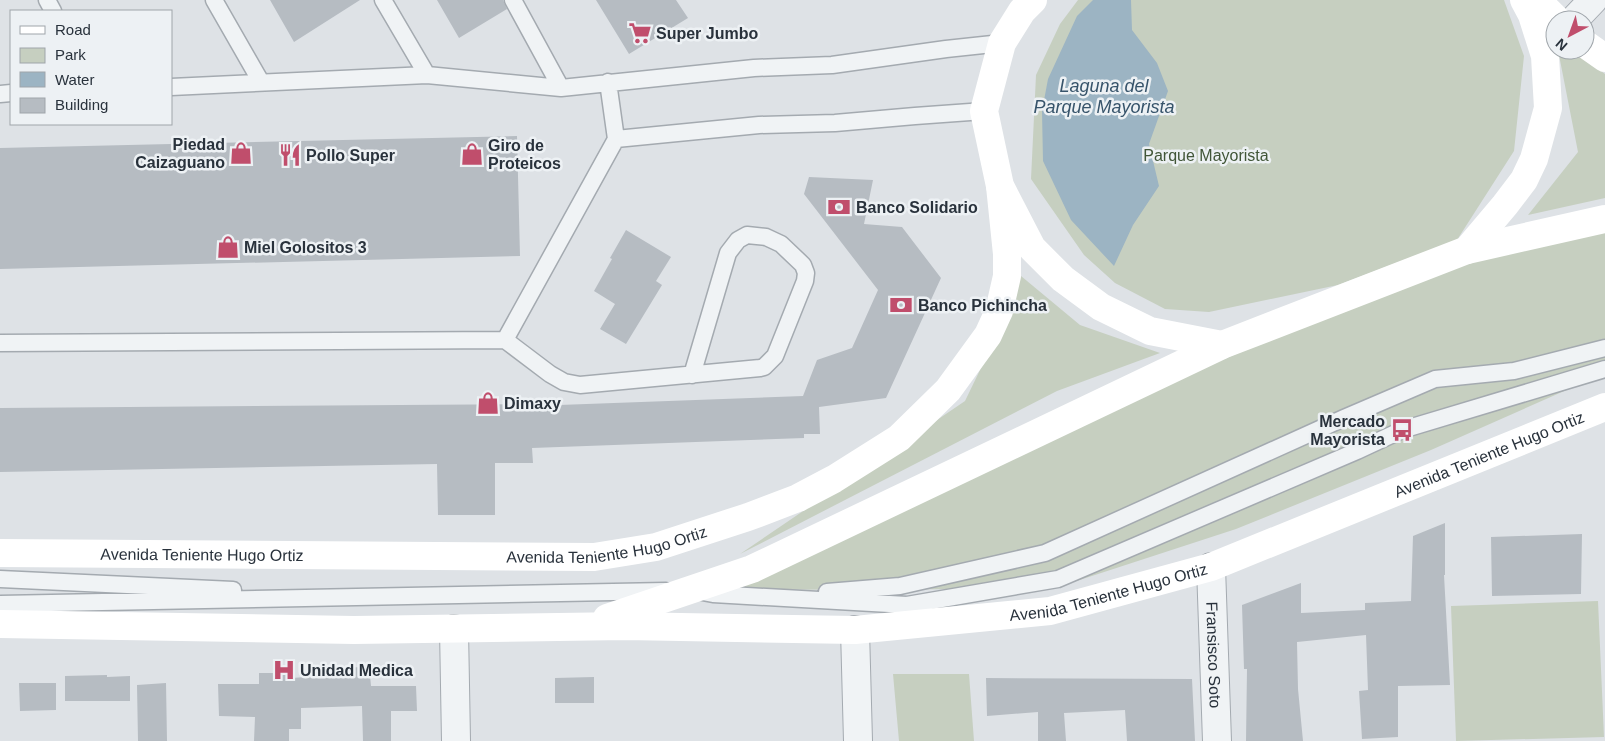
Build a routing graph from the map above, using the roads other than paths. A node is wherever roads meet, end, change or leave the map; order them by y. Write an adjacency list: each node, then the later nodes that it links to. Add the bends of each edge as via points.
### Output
1 (214, 0): 12 (lane)
2 (383, 0): 11 (lane)
3 (514, 0): 15 (lane)
4 (1033, 0): 10 (main road, via 1022,11)
5 (1524, 0): 20 (main road, via 1544,56 1548,108 1534,159 1524,180)
6 (1537, 0): 8 (main road)
7 (1593, 0): 9 (street)
8 (1546, 10)
9 (1584, 10)
10 (1002, 44): 13 (lane, via 832,65 754,68); 16 (main road)
11 (427, 74): 12 (lane); 15 (lane)
12 (261, 82): 14 (lane)
13 (608, 82): 15 (lane); 17 (lane)
14 (172, 87)
15 (561, 88)
16 (984, 111): 17 (lane, via 835,123 759,125); 18 (main road)
17 (616, 139): 21 (lane)
18 (1000, 186): 23 (main road, via 1032,248 1063,279 1101,307 1150,331); 28 (main road, Avenida Teniente Hugo Ortiz, via 1007,254 1004,292 1000,311 988,335 965,368 948,390 899,438 827,483 748,517 656,547 594,557)
19 (1605, 219): 20 (main road)
20 (1467, 250): 23 (main road)
21 (505, 340): 22 (lane); 26 (lane, via 550,374 564,382 580,385)
22 (0, 343)
23 (1222, 345): 31 (main road, Avenida Teniente Hugo Ortiz, via 752,569)
24 (1605, 348): 32 (lane, via 1514,370 1435,379 1045,553 900,586)
25 (1605, 369): 32 (lane, via 1402,430 1058,580 907,605)
26 (692, 374): 26 (lane, via 760,368 775,356 806,273 803,265 781,244 766,237 747,235 738,240 728,253)
27 (1605, 407): 29 (main road, Avenida Teniente Hugo Ortiz)
28 (0, 553)
29 (1211, 567): 38 (main road, Avenida Teniente Hugo Ortiz, via 1050,611); 41 (street, Fransisco Soto)
30 (0, 579): 33 (lane)
31 (693, 590): 32 (lane); 33 (lane); 36 (main road, Avenida Teniente Hugo Ortiz)
32 (765, 596)
33 (388, 597): 34 (lane)
34 (0, 604)
35 (0, 624): 37 (main road, Avenida Teniente Hugo Ortiz)
36 (582, 627): 37 (main road, Avenida Teniente Hugo Ortiz); 38 (main road, Avenida Teniente Hugo Ortiz)
37 (454, 629): 39 (street)
38 (855, 630): 40 (street)
39 (456, 741)
40 (858, 741)
41 (1217, 741)

